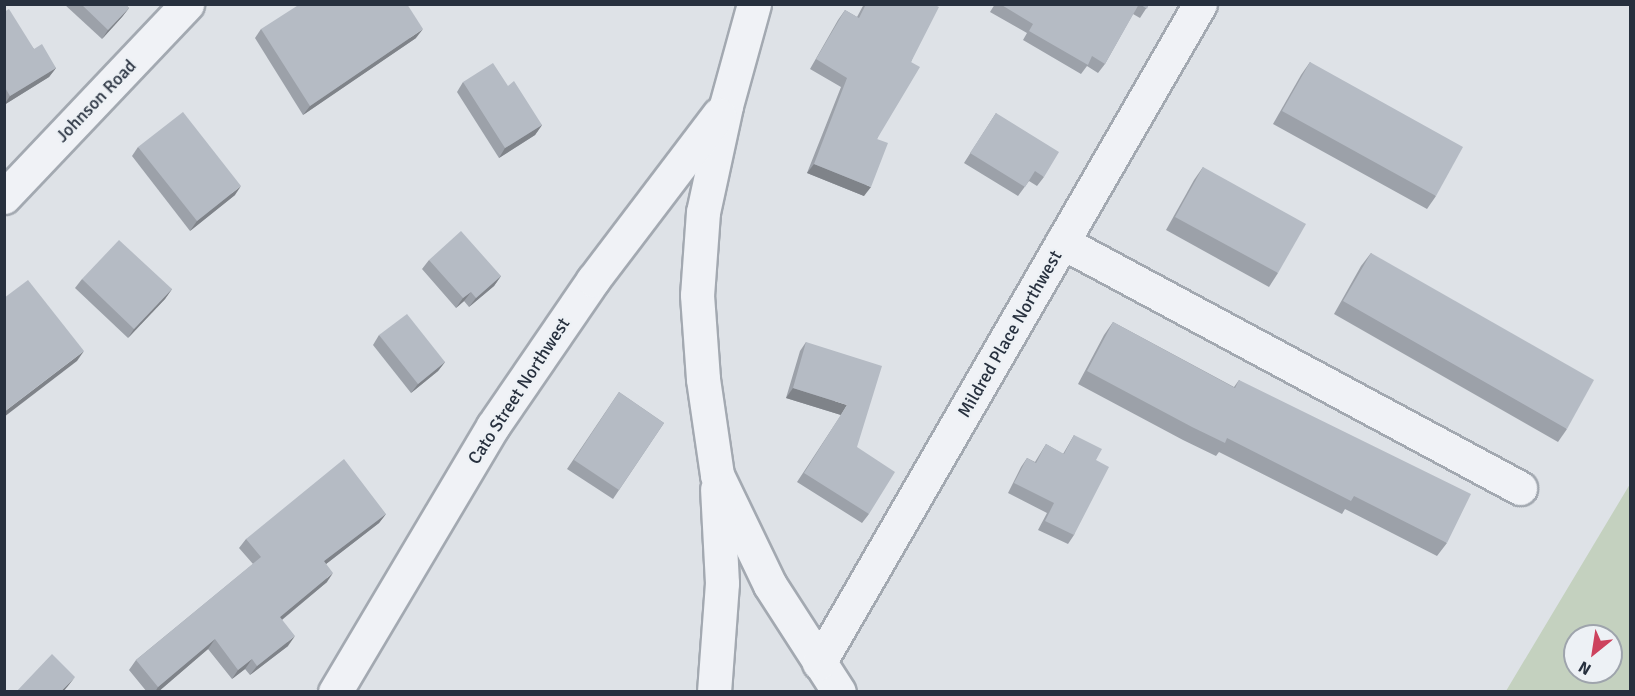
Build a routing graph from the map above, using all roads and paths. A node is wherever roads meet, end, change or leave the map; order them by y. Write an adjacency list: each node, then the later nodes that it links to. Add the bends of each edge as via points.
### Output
1 (187, 4): 5 (street, Johnson Road)
2 (754, 4): 4 (street)
3 (1200, 4): 6 (street, Mildred Place Northwest)
4 (726, 106): 7 (street, via 703,212 697,295 703,379); 10 (street, Cato Street Northwest, via 593,280 493,426)
5 (4, 197)
6 (1062, 242): 8 (street); 9 (street, Mildred Place Northwest)
7 (717, 475): 9 (street, via 770,585); 11 (street, via 722,583)
8 (1520, 488)
9 (819, 663): 12 (street)
10 (335, 692)
11 (714, 692)
12 (839, 692)

